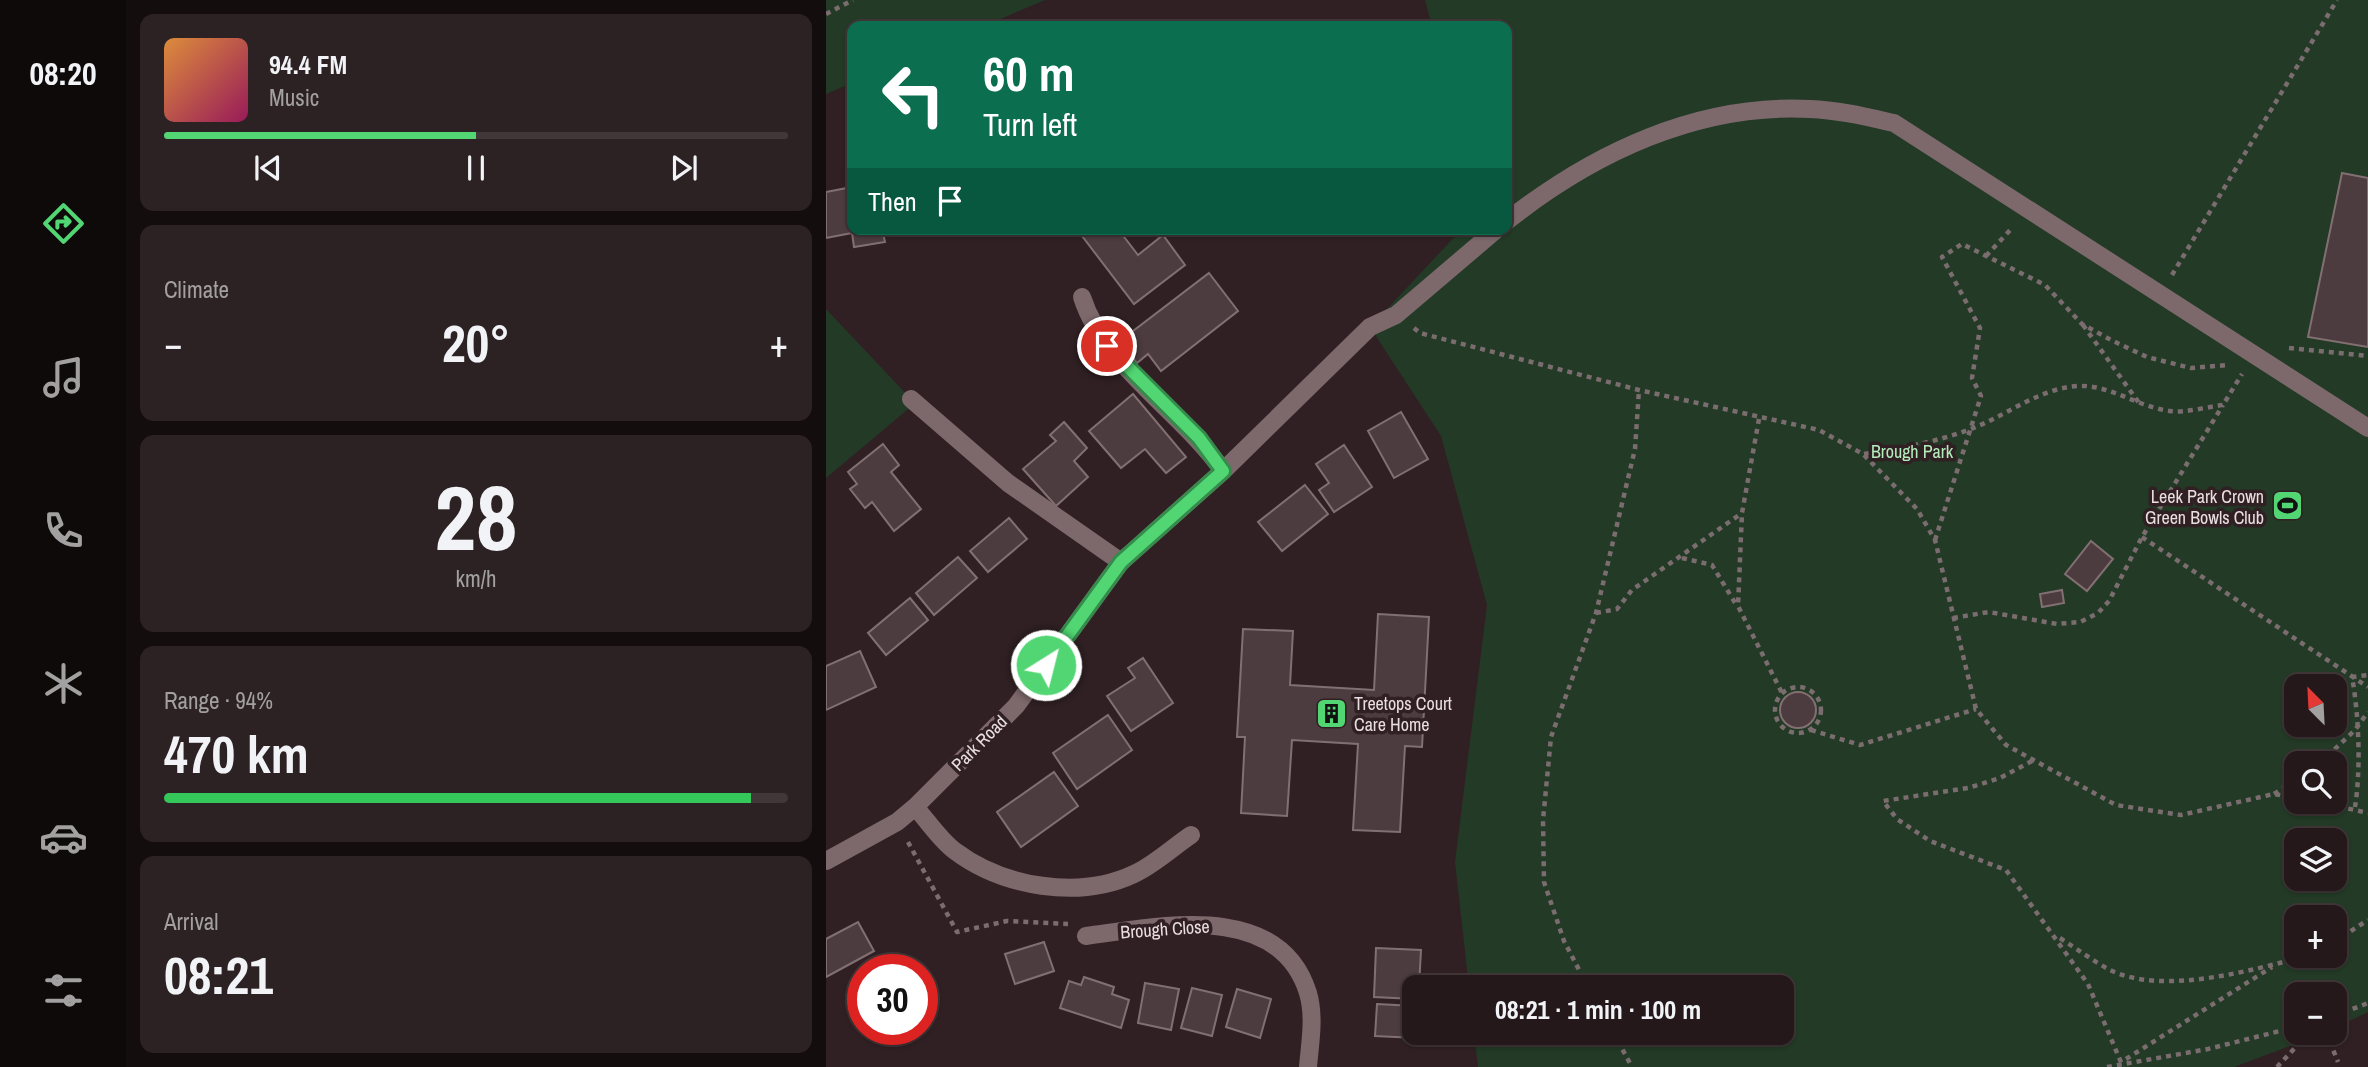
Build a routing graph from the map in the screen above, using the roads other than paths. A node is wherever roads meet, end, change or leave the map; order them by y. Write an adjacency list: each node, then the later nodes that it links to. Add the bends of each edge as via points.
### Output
1 (1512, 218): 5 (street, via 1615,151 1660,131 1713,116 1810,109 1894,123 2251,359)
2 (1490, 235): 6 (street, Park Road, via 1396,316 1370,327)
3 (1082, 297): 6 (street, via 1098,335 1199,438)
4 (911, 399): 7 (street, via 1008,483)
5 (2368, 428)
6 (1223, 471): 7 (street, Park Road)
7 (1121, 562): 8 (street, Park Road, via 1016,706)
8 (915, 807): 9 (street, via 954,850 975,863 1018,881 1060,888 1096,886 1134,874); 10 (street, Park Road)
9 (1191, 835)
10 (826, 861)
11 (1086, 936): 12 (street, Brough Close, via 1197,923 1231,926 1278,950 1308,992 1312,1019)
12 (1308, 1067)

